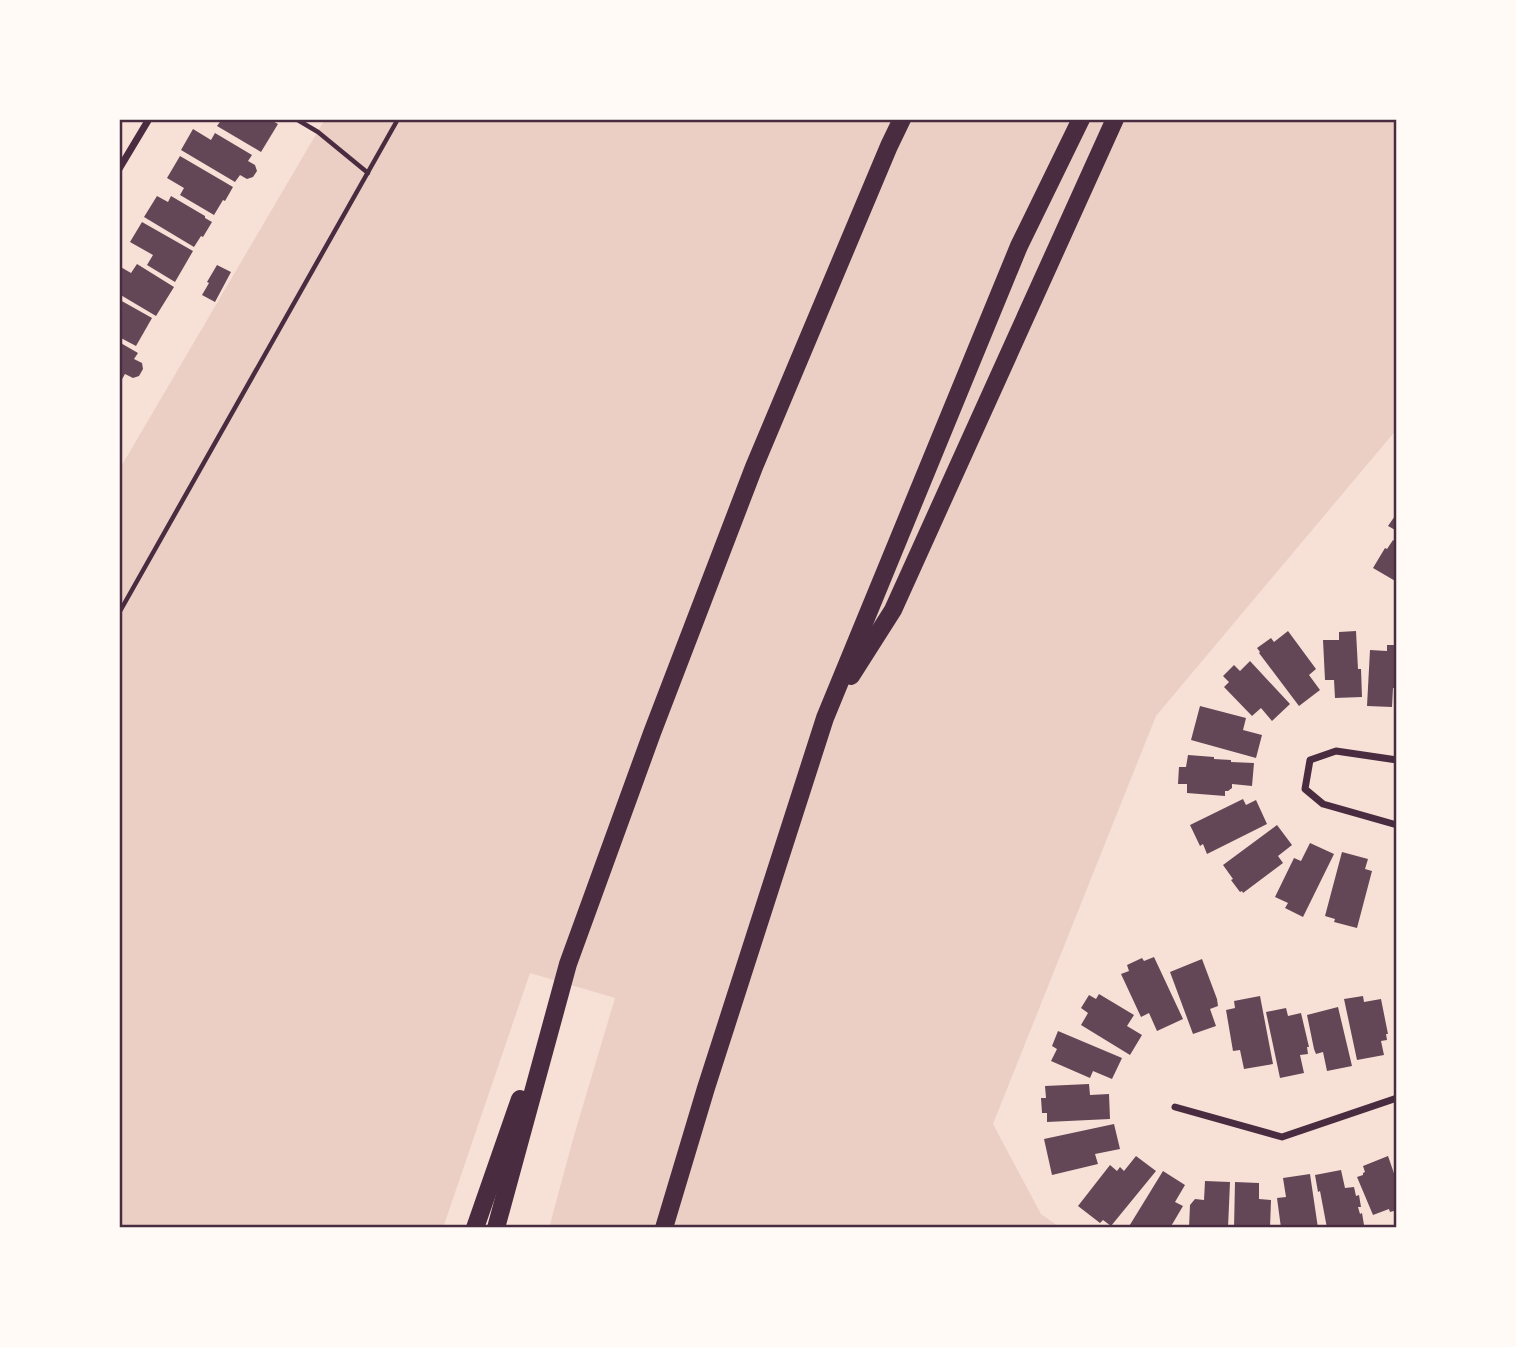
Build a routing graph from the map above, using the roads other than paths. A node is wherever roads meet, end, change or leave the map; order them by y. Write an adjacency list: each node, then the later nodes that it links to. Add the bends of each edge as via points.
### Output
1 (149, 119): 5 (street)
2 (902, 119): 9 (highway, via 754,467)
3 (1081, 119): 6 (highway, via 1019,246)
4 (1115, 119): 6 (highway, via 893,610)
5 (119, 169)
6 (825, 718): 14 (highway)
7 (1397, 760): 8 (street, via 1336,751 1310,760 1305,789 1323,804)
8 (1397, 825)
9 (568, 964): 12 (highway); 13 (highway)
10 (1397, 1098): 11 (street, via 1282,1137)
11 (1175, 1107)
12 (475, 1228)
13 (496, 1228)
14 (664, 1228)

